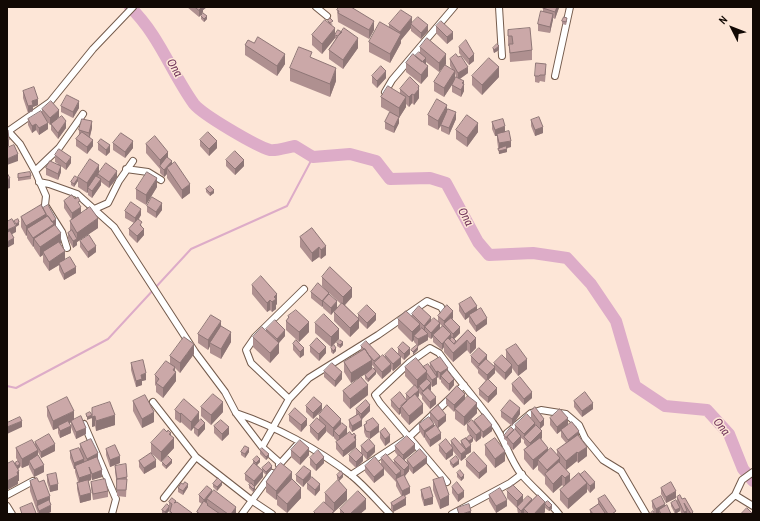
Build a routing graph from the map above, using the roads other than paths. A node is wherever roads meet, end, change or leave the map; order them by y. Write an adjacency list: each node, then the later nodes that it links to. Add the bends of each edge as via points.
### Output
1 (133, 7): 11 (street, via 97,44 50,102)
2 (316, 7): 6 (street)
3 (454, 7): 9 (street, via 392,80)
4 (499, 7): 7 (street)
5 (570, 7): 8 (street)
6 (327, 16)
7 (502, 56)
8 (555, 76)
9 (385, 92)
10 (83, 114): 14 (street, via 59,148)
11 (8, 132): 14 (street, via 20,144)
12 (133, 161): 13 (street)
13 (126, 169): 15 (street, via 148,172); 17 (street, via 108,203)
14 (35, 171): 16 (street)
15 (161, 180)
16 (39, 182): 17 (street, via 77,194); 20 (street, via 46,196 45,205)
17 (94, 210): 18 (street); 27 (street, via 114,227 191,346 225,392)
18 (85, 216)
19 (68, 228): 20 (street)
20 (62, 232): 21 (street)
21 (66, 248)
22 (304, 289): 25 (street, via 255,337 246,350 251,363)
23 (444, 312): 25 (street, via 441,307 426,301 378,335 309,378)
24 (464, 385): 30 (street); 31 (street); 31 (street, via 439,353 430,348 386,384 376,395)
25 (289, 399): 29 (street)
26 (153, 402): 34 (street)
27 (236, 413): 29 (street); 33 (street)
28 (84, 424): 48 (street, via 116,499)
29 (272, 428): 32 (street); 33 (street)
30 (502, 436): 37 (street, via 512,460); 54 (street, via 531,413 541,410 566,414 579,425 585,438 603,460 621,471)
31 (409, 437): 38 (street); 40 (street)
32 (300, 442): 35 (street); 38 (street)
33 (262, 447): 35 (street)
34 (196, 457): 43 (street); 44 (street)
35 (280, 463): 44 (street)
36 (753, 472): 42 (street, via 742,480)
37 (522, 474): 52 (street); 53 (street)
38 (352, 475): 51 (street, via 365,493)
39 (33, 480): 41 (street)
40 (447, 482)
41 (7, 495)
42 (735, 495): 46 (street); 55 (street)
43 (164, 498)
44 (251, 500): 49 (street); 50 (street)
45 (7, 506): 47 (street)
46 (753, 506)
47 (12, 514)
48 (112, 514)
49 (242, 514)
50 (272, 514)
51 (390, 514)
52 (452, 514)
53 (559, 514)
54 (646, 514)
55 (715, 514)

